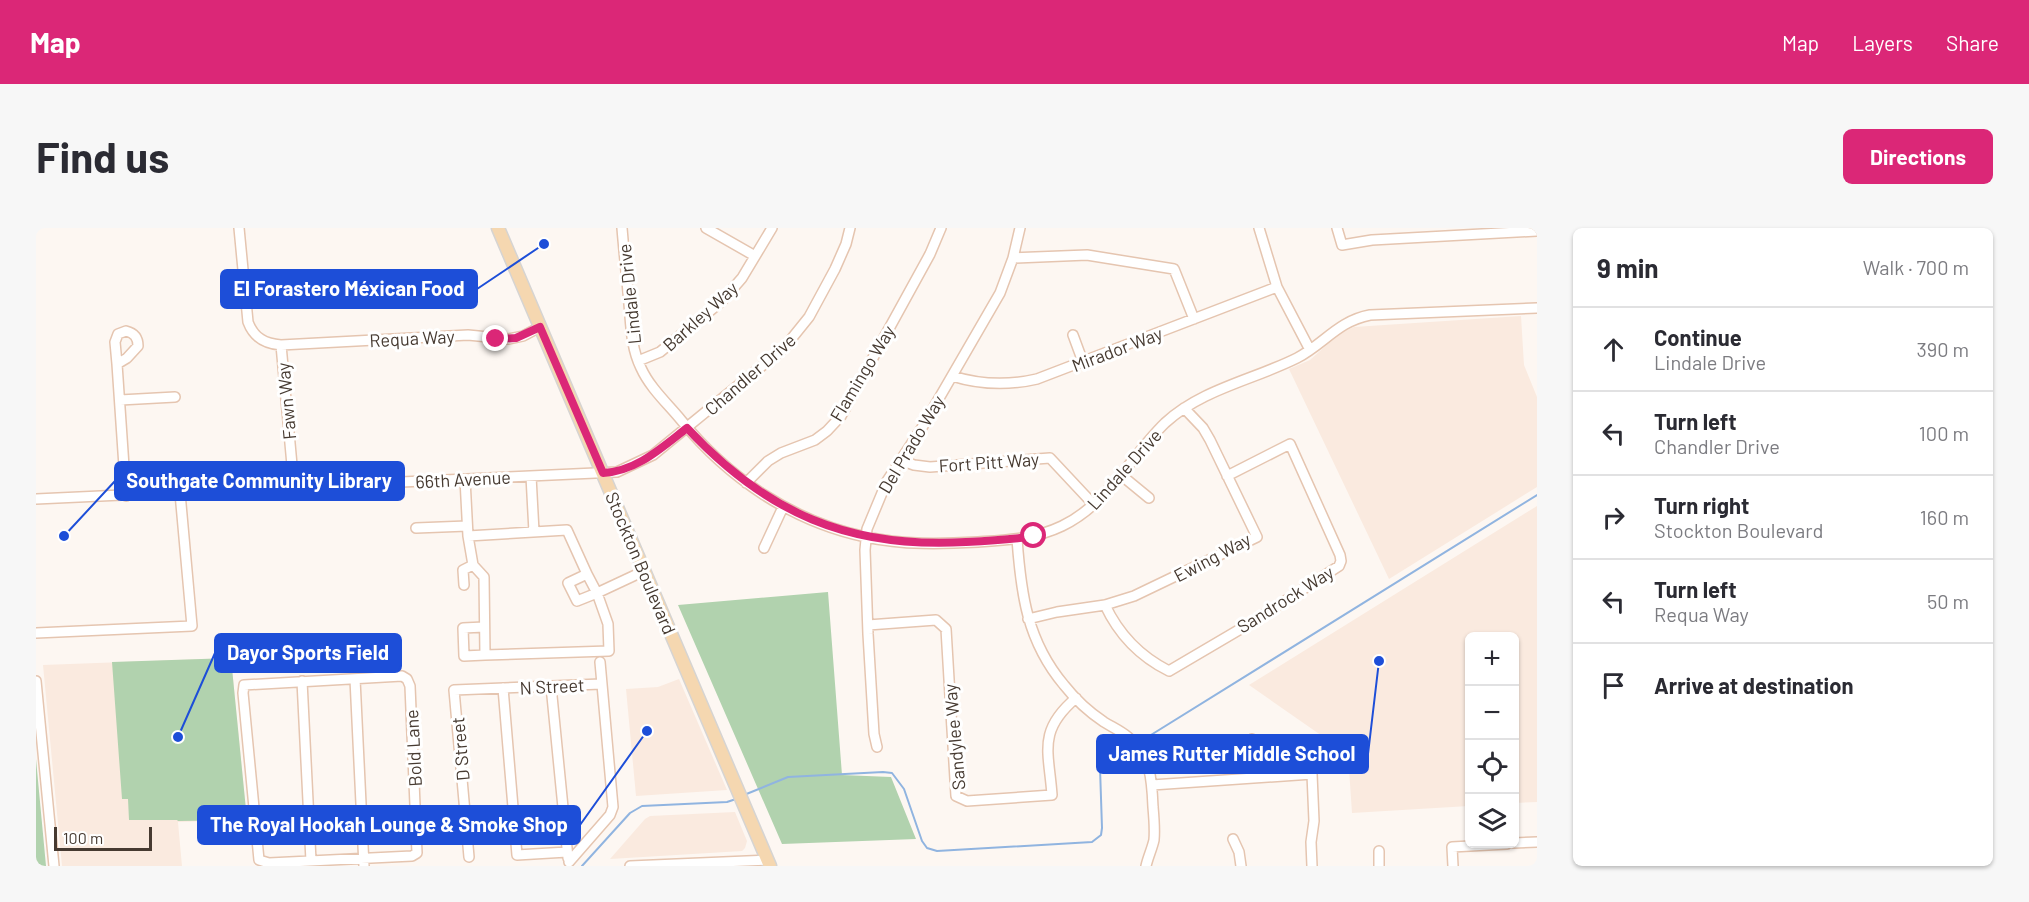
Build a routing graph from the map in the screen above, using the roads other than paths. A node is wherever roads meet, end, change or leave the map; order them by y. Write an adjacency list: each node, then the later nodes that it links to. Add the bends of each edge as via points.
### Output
1 (239, 228): 19 (street, Fawn Way, via 248,322 254,335)
2 (498, 228): 17 (main road, Stockton Boulevard)
3 (622, 228): 21 (street, Lindale Drive, via 633,347)
4 (706, 228): 12 (street)
5 (772, 228): 12 (street, Barkley Way)
6 (850, 228): 28 (street, Chandler Drive, via 835,269 795,337)
7 (941, 228): 35 (street, Flamingo Way, via 841,416 815,440 768,461)
8 (1020, 228): 13 (street, Del Prado Way)
9 (1259, 228): 14 (street)
10 (1337, 228): 11 (street, via 1342,245)
11 (1537, 231)
12 (755, 256): 21 (street, Barkley Way, via 722,301 660,352)
13 (1013, 258): 16 (street, via 1087,255 1173,269); 24 (street, Del Prado Way, via 999,293)
14 (1277, 287): 16 (street, Mirador Way); 20 (street)
15 (1537, 308): 20 (street, Lindale Drive, via 1363,317 1341,326)
16 (1194, 319): 22 (street, Mirador Way)
17 (540, 327): 19 (street, Requa Way, via 509,339 468,335); 30 (main road, Stockton Boulevard)
18 (1073, 334): 22 (street)
19 (281, 345): 36 (street, Fawn Way)
20 (1311, 350): 27 (street, Lindale Drive)
21 (638, 361): 28 (street, Lindale Drive)
22 (1083, 362): 24 (street, Mirador Way, via 1044,377 1009,384)
23 (117, 364): 26 (street)
24 (952, 376): 29 (street, Del Prado Way)
25 (175, 397): 26 (street)
26 (120, 400): 38 (street)
27 (1184, 408): 31 (street, Lindale Drive, via 1155,433); 33 (street, Ewing Way, via 1207,434)
28 (687, 428): 30 (street, Chandler Drive, via 636,465); 35 (street, Lindale Drive)
29 (900, 460): 41 (street, Fort Pitt Way, via 930,467 1050,458); 47 (street, Del Prado Way, via 879,496)
30 (603, 473): 32 (street, 66th Avenue); 51 (main road, Stockton Boulevard)
31 (1121, 475): 39 (street); 41 (street, Lindale Drive)
32 (531, 476): 34 (street, 66th Avenue); 45 (street)
33 (1227, 476): 55 (street, Ewing Way, via 1257,537 1142,593); 55 (street, Sandrock Way, via 1290,444 1340,555 1338,566 1169,671 1132,646)
34 (465, 479): 36 (street, 66th Avenue); 43 (street)
35 (746, 483): 42 (street, Lindale Drive)
36 (294, 487): 37 (street, 66th Avenue)
37 (180, 493): 38 (street, 66th Avenue); 59 (street, via 192,626)
38 (126, 496): 40 (street, 66th Avenue)
39 (1149, 498)
40 (36, 500)
41 (1094, 505): 48 (street, Lindale Drive, via 1061,527)
42 (783, 507): 47 (street, Lindale Drive); 49 (street)
43 (467, 526): 44 (street); 46 (street)
44 (416, 528)
45 (534, 532): 46 (street); 52 (street, via 567,530)
46 (468, 536): 50 (street)
47 (866, 537): 48 (street, Lindale Drive, via 933,544); 57 (street, Del Prado Way)
48 (1017, 539): 56 (street)
49 (764, 548)
50 (473, 565): 53 (street, via 463,570); 58 (street, via 484,577)
51 (644, 571): 54 (street); 82 (main road, Stockton Boulevard)
52 (587, 574): 54 (street); 54 (street, via 568,583 578,602)
53 (464, 585)
54 (597, 593): 60 (street, via 608,624 609,651)
55 (1105, 605): 56 (street, Ewing Way)
56 (1028, 619): 68 (street, via 1048,662)
57 (868, 625): 68 (street, Sandylee Way, via 936,620 946,628 956,796 961,800 1052,795 1048,738 1056,719); 70 (street, Del Prado Way)
58 (484, 627): 60 (street); 60 (street, via 464,628 464,656)
59 (36, 633)
60 (485, 655)
61 (600, 662): 65 (street, N Street)
62 (355, 679): 64 (street); 81 (street); 81 (street, Bold Lane, via 405,677 410,698 417,853)
63 (36, 681): 83 (street)
64 (302, 681): 80 (street); 80 (street, via 247,684 243,693 258,858 265,863)
65 (601, 684): 66 (street, N Street); 79 (street, N Street, via 613,807)
66 (551, 686): 67 (street, N Street); 79 (street)
67 (503, 688): 78 (street, D Street, via 454,690); 79 (street, via 517,855)
68 (1076, 698): 72 (street, via 1131,739 1143,753)
69 (1252, 739): 71 (street)
70 (877, 747)
71 (1254, 778): 72 (street); 88 (street, via 1312,774)
72 (1152, 785): 86 (street, via 1154,837)
73 (1233, 840): 87 (street)
74 (1537, 842): 75 (street)
75 (1519, 843)
76 (1465, 846): 90 (street, via 1452,847)
77 (1378, 851): 89 (street)
78 (469, 856)
79 (569, 860)
80 (311, 861): 81 (street)
81 (364, 862)
82 (769, 863): 85 (street)
83 (54, 866)
84 (630, 866): 85 (street)
85 (635, 866)
86 (1146, 866)
87 (1241, 866)
88 (1312, 866)
89 (1379, 866)
90 (1453, 866)

